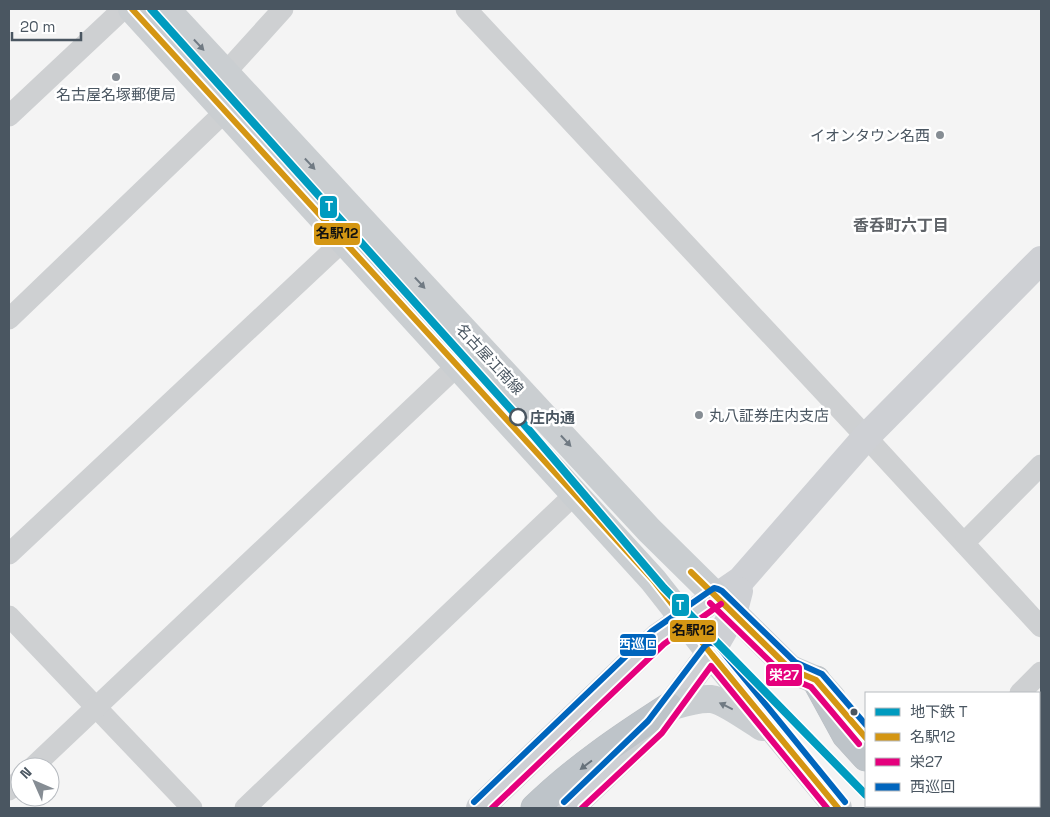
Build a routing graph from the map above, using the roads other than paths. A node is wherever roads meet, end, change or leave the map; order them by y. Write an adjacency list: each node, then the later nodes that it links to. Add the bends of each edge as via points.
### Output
1 (123, 9): 7 (street)
2 (132, 9): 6 (main road, 名古屋江南線)
3 (166, 9): 6 (main road, 名古屋江南線, one-way to 6)
4 (283, 9): 6 (street)
5 (466, 9): 12 (street)
6 (226, 93): 8 (main road, 名古屋江南線); 10 (street); 17 (main road, 名古屋江南線, one-way to 17)
7 (9, 116)
8 (344, 240): 11 (main road, 名古屋江南線); 16 (street)
9 (1041, 260): 12 (street)
10 (9, 319)
11 (458, 365): 14 (main road, 名古屋江南線); 26 (street)
12 (866, 437): 15 (street); 17 (street, via 741,580)
13 (1041, 465): 15 (street)
14 (575, 494): 19 (main road, 名古屋江南線); 34 (street)
15 (964, 543): 20 (street)
16 (9, 554)
17 (725, 606): 19 (street); 21 (street); 23 (main road, 名古屋江南線, via 790,669)
18 (9, 616): 26 (street)
19 (684, 619): 21 (main road, 名古屋江南線); 35 (street, via 658,637)
20 (1041, 627)
21 (711, 652): 25 (street); 28 (main road, 名古屋江南線)
22 (1041, 672): 24 (street)
23 (816, 680): 27 (main road, 名古屋江南線); 29 (highway, via 846,735)
24 (1021, 692)
25 (669, 707): 28 (main road, one-way to 25, via 713,699); 31 (highway, one-way to 31, via 626,735)
26 (95, 708): 30 (street); 33 (street)
27 (865, 737)
28 (783, 740): 32 (main road, 名古屋江南線)
29 (865, 756)
30 (44, 757)
31 (563, 799): 36 (highway)
32 (827, 804)
33 (192, 808)
34 (245, 808)
35 (480, 808)
36 (535, 808)

